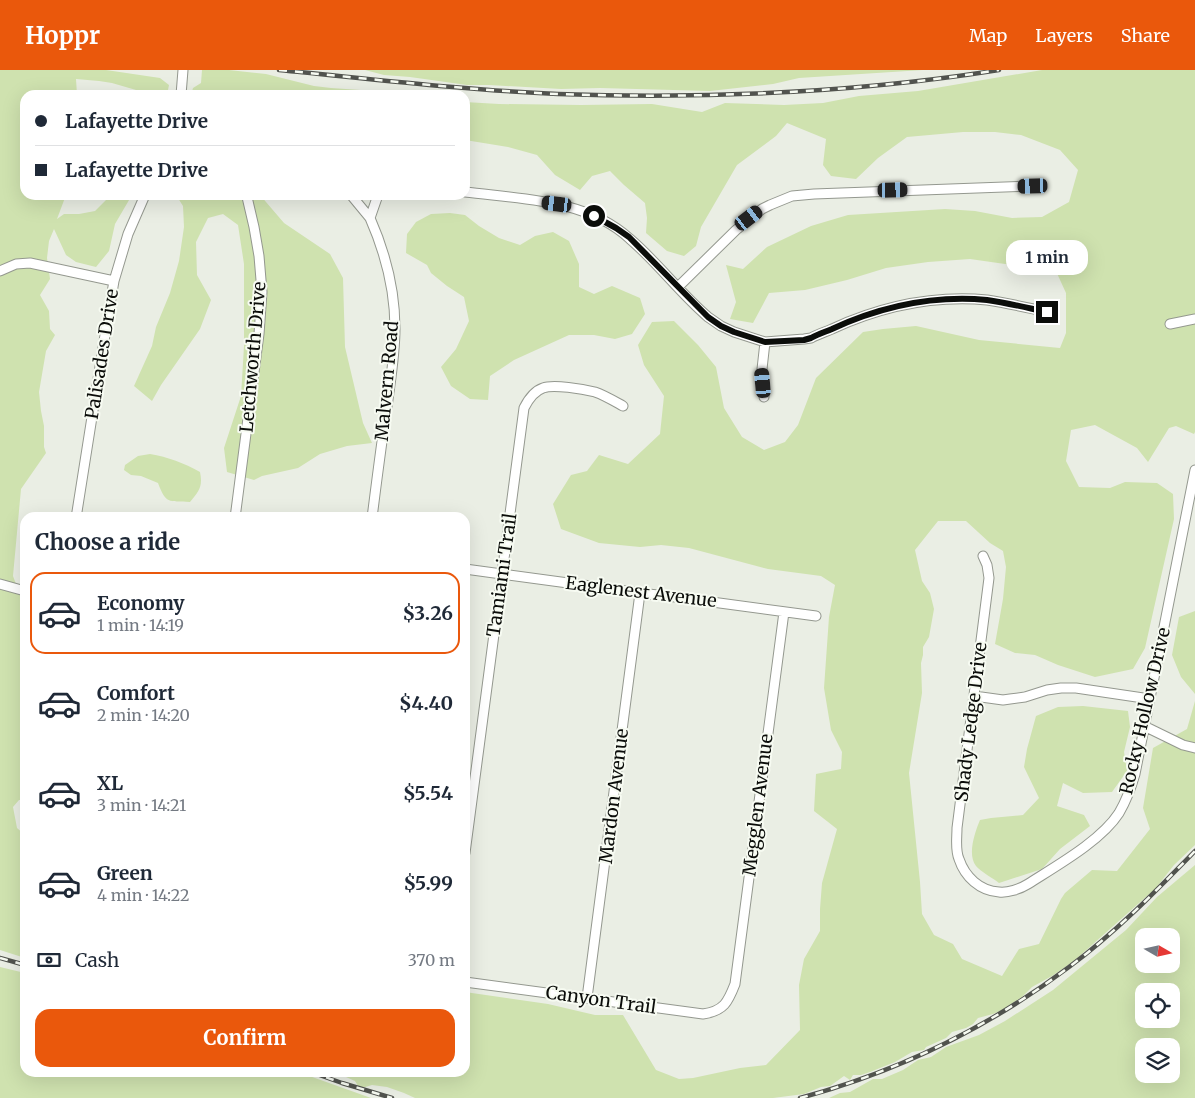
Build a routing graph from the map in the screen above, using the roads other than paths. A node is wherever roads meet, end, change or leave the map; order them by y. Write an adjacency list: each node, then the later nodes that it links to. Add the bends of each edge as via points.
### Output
1 (183, 70): 2 (street)
2 (181, 90)
3 (1033, 186): 12 (street, via 792,196 749,218)
4 (470, 193): 12 (street, via 557,204 604,220 629,237)
5 (143, 200): 11 (street, Palisades Drive, via 128,234)
6 (247, 200): 21 (street, Letchworth Drive, via 259,256 262,292)
7 (355, 200): 9 (street, Malvern Road)
8 (376, 200): 9 (street)
9 (370, 218): 22 (street, Malvern Road, via 388,271 395,329)
10 (0, 271): 11 (street, via 16,264 30,263)
11 (114, 281): 20 (street, Palisades Drive)
12 (678, 287): 16 (street, via 721,326)
13 (1047, 312): 16 (street, via 988,300 931,300 872,312 804,340)
14 (1195, 319): 15 (street)
15 (1170, 324)
16 (765, 342): 17 (street, via 762,369)
17 (764, 397)
18 (624, 406): 25 (street, Tamiami Trail, via 596,392 554,387 536,392 527,401)
19 (1195, 474): 32 (street, Rocky Hollow Drive)
20 (77, 512)
21 (236, 512)
22 (373, 512)
23 (983, 556): 31 (street, Shady Ledge Drive, via 989,578)
24 (470, 570): 25 (street, Eaglenest Avenue)
25 (502, 573): 28 (street, Eaglenest Avenue); 35 (street, Tamiami Trail)
26 (0, 584): 27 (street)
27 (20, 590)
28 (640, 593): 29 (street, Eaglenest Avenue); 39 (street, Mardon Avenue)
29 (784, 612): 30 (street, Eaglenest Avenue); 38 (street, Megglen Avenue, via 735,984)
30 (816, 616)
31 (974, 696): 32 (street, via 1003,700 1069,688); 36 (street, Shady Ledge Drive, via 957,846 962,866)
32 (1150, 699): 33 (street, Rocky Hollow Drive)
33 (1144, 726): 34 (street); 36 (street, Rocky Hollow Drive, via 1126,801 1102,833 1021,888 999,892)
34 (1195, 748)
35 (470, 815)
36 (976, 884)
37 (470, 983): 39 (street, Canyon Trail)
38 (730, 997): 39 (street, Canyon Trail, via 726,1004 703,1014)
39 (587, 998)

